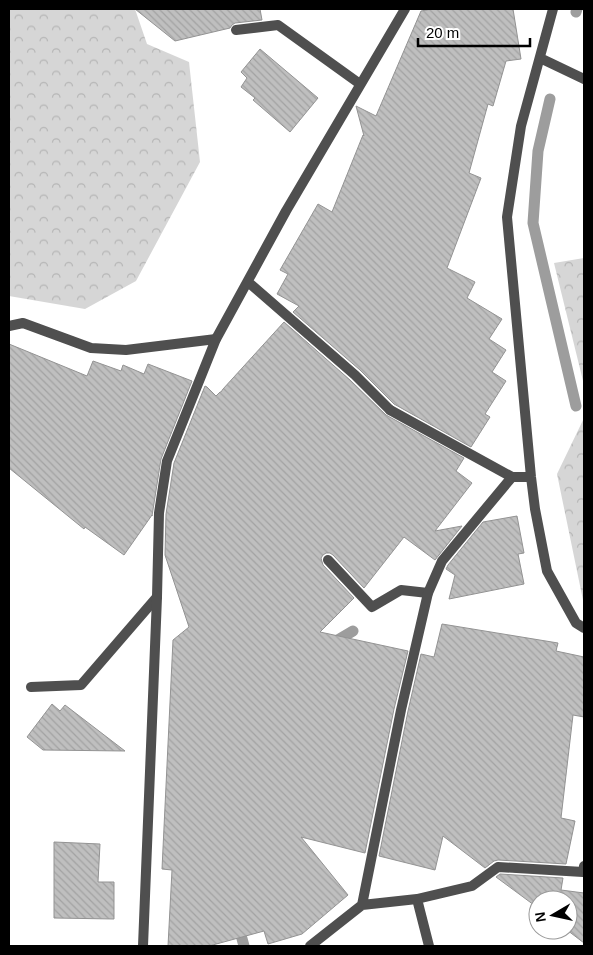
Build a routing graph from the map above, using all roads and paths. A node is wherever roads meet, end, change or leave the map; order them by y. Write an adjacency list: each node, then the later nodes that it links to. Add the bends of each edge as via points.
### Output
1 (405, 9): 6 (street)
2 (553, 9): 4 (street)
3 (236, 30): 6 (street, via 278,26)
4 (540, 58): 5 (street); 11 (street, via 521,126 507,218)
5 (584, 79)
6 (360, 84): 7 (street)
7 (248, 282): 9 (street); 10 (street, via 355,375 390,410)
8 (9, 326): 9 (street, via 23,323 91,348 126,350)
9 (216, 339): 14 (street, via 167,461 159,514)
10 (512, 477): 11 (street); 13 (street, via 442,561)
11 (531, 477): 15 (street, via 547,571 576,623)
12 (328, 560): 13 (street, via 372,607 401,590)
13 (428, 593): 19 (street)
14 (157, 597): 16 (street, via 81,685); 20 (street)
15 (584, 628)
16 (31, 687)
17 (584, 866): 18 (street, via 583,872 498,868 472,886)
18 (417, 899): 19 (street); 22 (street)
19 (362, 905): 21 (street)
20 (143, 946)
21 (310, 946)
22 (429, 946)

